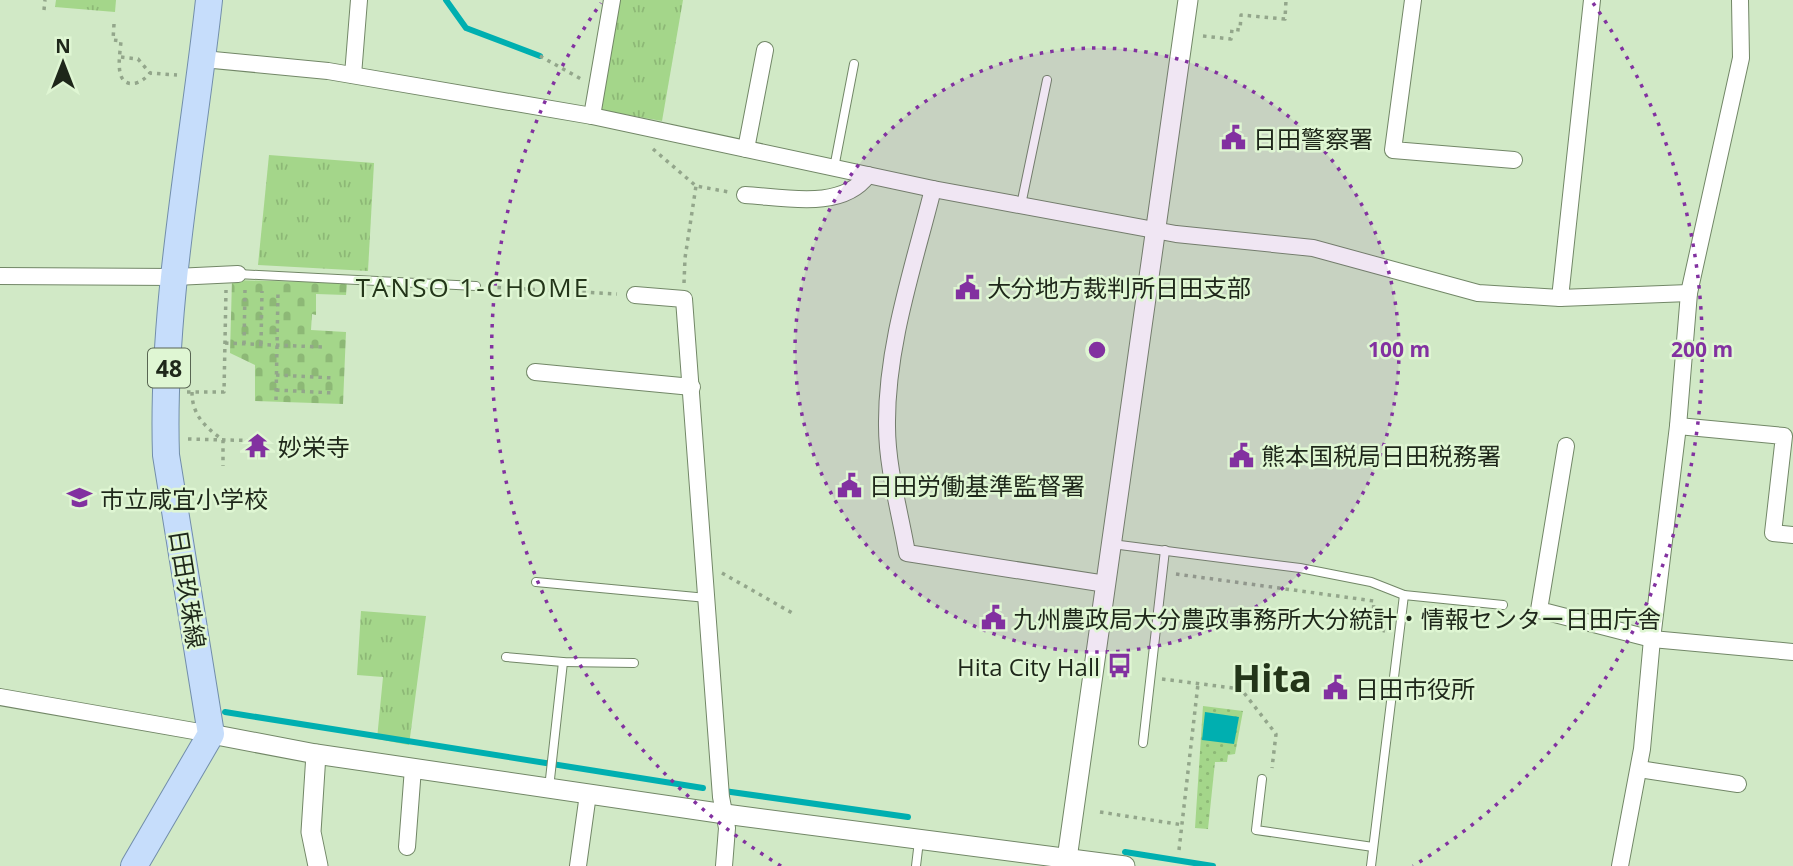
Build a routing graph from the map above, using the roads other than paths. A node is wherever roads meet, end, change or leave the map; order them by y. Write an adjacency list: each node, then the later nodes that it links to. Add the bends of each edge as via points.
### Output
1 (209, 0): 10 (main road, 日田玖珠線 / 48)
2 (359, 0): 11 (street)
3 (612, 0): 13 (street)
4 (1188, 0): 21 (street)
5 (1413, 0): 15 (street, via 1393,150)
6 (1592, 0): 28 (street)
7 (1740, 0): 26 (street, via 1741,58)
8 (765, 50): 14 (street)
9 (854, 64): 16 (lane)
10 (201, 68): 11 (street); 24 (main road, 日田玖珠線 / 48)
11 (353, 75): 13 (street)
12 (1047, 80): 20 (lane)
13 (592, 116): 14 (street)
14 (746, 149): 16 (street)
15 (1514, 160)
16 (834, 167): 17 (street)
17 (868, 175): 18 (street); 19 (street, via 856,189 823,198)
18 (933, 189): 20 (street); 37 (street, via 896,343 887,415 907,554)
19 (745, 195)
20 (1021, 205): 21 (street)
21 (1155, 230): 28 (street, via 1313,248 1478,293); 34 (street)
22 (232, 274): 24 (street); 25 (lane)
23 (0, 276): 24 (street)
24 (175, 277): 47 (main road, 日田玖珠線 / 48, via 180,392 165,438)
25 (476, 286)
26 (1689, 293): 28 (street); 31 (street)
27 (635, 295): 30 (street, via 684,299)
28 (1560, 298)
29 (535, 372): 30 (street)
30 (692, 387): 39 (street)
31 (1678, 426): 33 (street, via 1784,436 1773,533); 41 (street)
32 (1566, 446): 41 (street, via 1539,610)
33 (1793, 535)
34 (1112, 544): 35 (lane); 37 (street)
35 (1165, 550): 38 (lane, via 1300,568 1371,582); 48 (lane)
36 (536, 582): 39 (lane)
37 (1106, 584): 60 (street)
38 (1404, 595): 40 (lane); 59 (lane)
39 (707, 598): 56 (street)
40 (1503, 605)
41 (1652, 639): 42 (street); 51 (street)
42 (1793, 652)
43 (506, 657): 44 (lane)
44 (563, 662): 45 (lane); 54 (lane)
45 (634, 663)
46 (0, 697): 47 (street)
47 (211, 734): 49 (street); 61 (main road)
48 (1143, 743)
49 (316, 754): 50 (street); 62 (street, via 311,832)
50 (413, 768): 54 (street); 58 (street)
51 (1639, 769): 53 (street); 68 (street)
52 (1266, 777): 59 (lane, via 1256,830)
53 (1738, 784)
54 (550, 788): 55 (street)
55 (588, 794): 56 (street); 63 (street)
56 (725, 814): 57 (street); 64 (street)
57 (920, 839): 60 (street); 65 (lane)
58 (407, 847)
59 (1373, 848): 67 (lane)
60 (1067, 862): 66 (street)
61 (134, 866)
62 (318, 866)
63 (578, 866)
64 (724, 866)
65 (916, 866)
66 (1125, 866)
67 (1371, 866)
68 (1620, 866)

